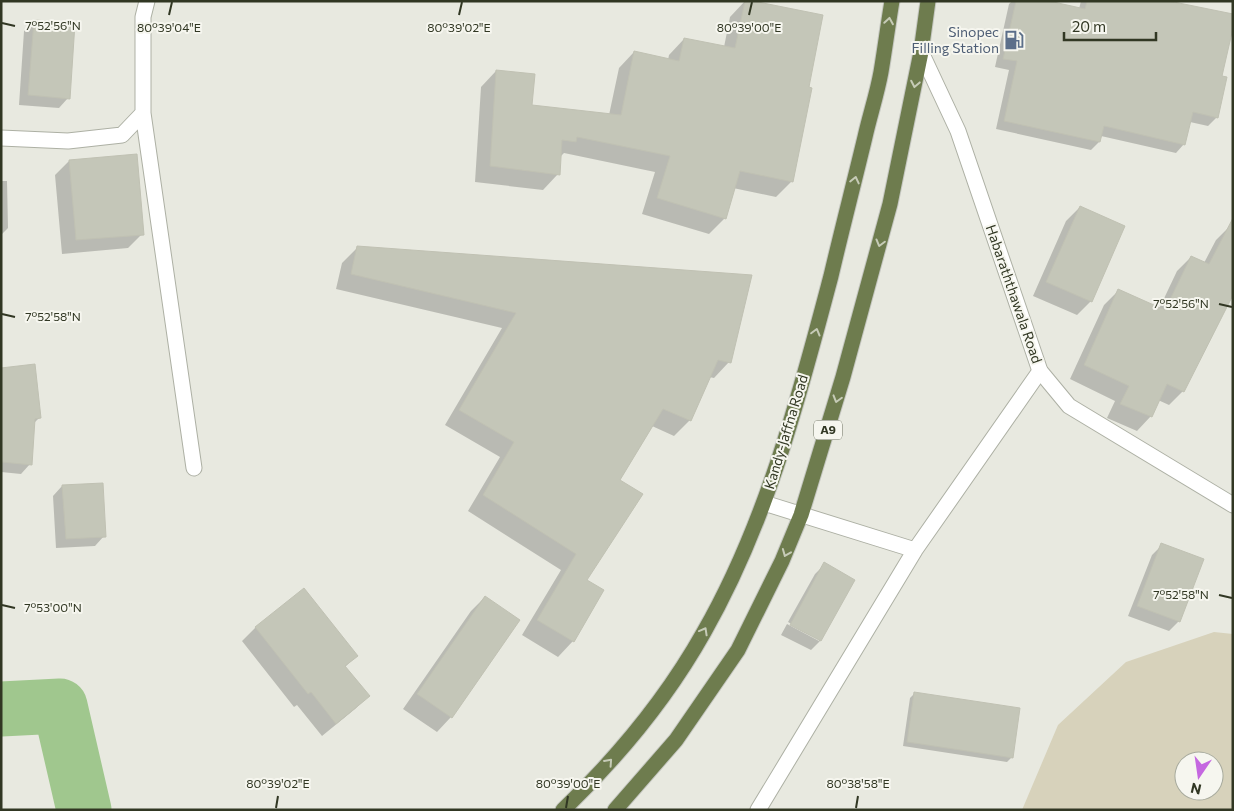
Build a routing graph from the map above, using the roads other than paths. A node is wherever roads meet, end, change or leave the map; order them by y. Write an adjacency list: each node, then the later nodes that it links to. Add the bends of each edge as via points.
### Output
1 (147, 1): 5 (street, via 143,17)
2 (892, 1): 10 (highway, Kandy-Jaffna Road, one-way to 2, via 806,370 851,196 880,73)
3 (928, 1): 4 (highway, A9)
4 (921, 52): 7 (street, Habaraththawala Road, via 958,131); 13 (highway, A9, one-way to 13, via 890,204)
5 (143, 114): 6 (street, via 122,135 68,141); 8 (street)
6 (1, 138)
7 (1040, 371): 9 (street, Habaraththawala Road, via 1069,406); 14 (street)
8 (194, 468)
9 (1218, 496): 11 (street, Habaraththawala Road); 12 (street)
10 (764, 503): 13 (street); 15 (highway, Kandy-Jaffna Road, one-way to 10, via 614,757 678,675 730,583)
11 (1233, 505)
12 (1233, 511)
13 (801, 515): 14 (street); 16 (highway, A9, one-way to 16, via 738,650 676,740)
14 (915, 550): 17 (street)
15 (562, 810)
16 (615, 810)
17 (758, 810)

